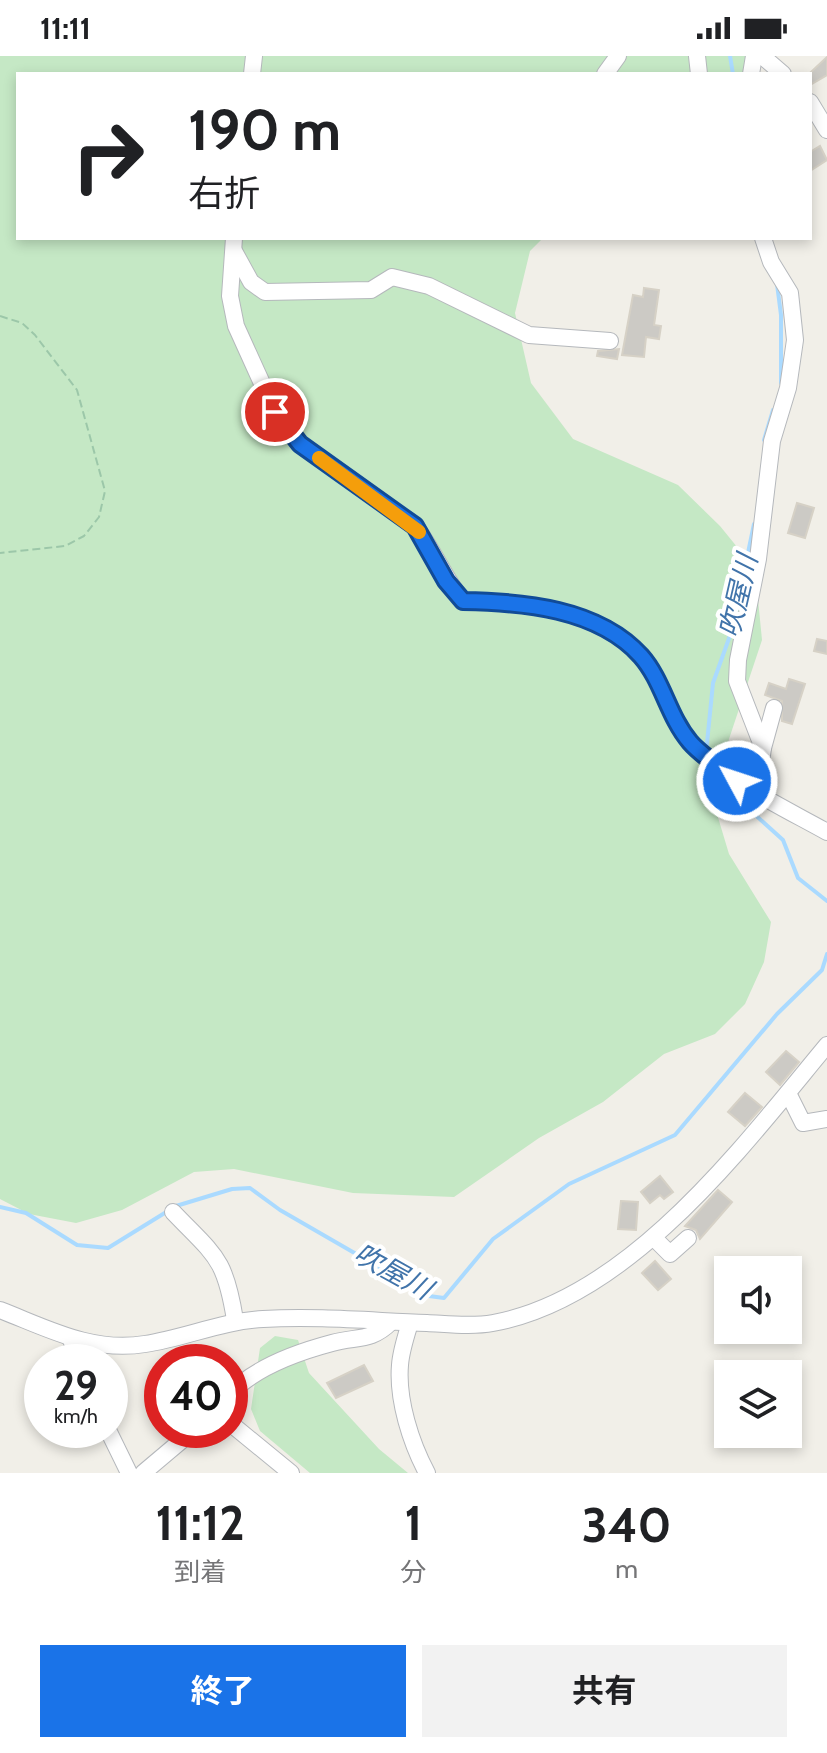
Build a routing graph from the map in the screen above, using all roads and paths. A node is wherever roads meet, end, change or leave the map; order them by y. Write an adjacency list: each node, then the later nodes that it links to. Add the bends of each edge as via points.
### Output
1 (762, 56): 2 (street)
2 (781, 72)
3 (812, 105): 4 (street)
4 (827, 130)
5 (764, 240): 13 (street, via 790,293 795,340 772,441 758,559 738,660 737,681)
6 (775, 240): 8 (street)
7 (233, 243): 10 (street, via 251,282 265,292 371,290 392,277 429,286 529,335); 14 (street, via 230,296 236,326 275,412 300,444 415,526 463,601 548,607 589,622 639,654 690,742)
8 (780, 262)
9 (0, 316): 11 (path, via 22,323 35,335 77,390 105,491 99,517 84,536 65,546)
10 (610, 341)
11 (0, 553)
12 (774, 708): 13 (street)
13 (763, 748): 14 (street)
14 (757, 792): 15 (street)
15 (827, 832)
16 (827, 1045): 17 (street)
17 (788, 1093): 18 (street, via 803,1123); 20 (street)
18 (827, 1119)
19 (173, 1212): 23 (street, via 221,1261)
20 (654, 1238): 21 (street, via 670,1254); 25 (street, via 590,1283 517,1317 492,1323)
21 (688, 1238)
22 (0, 1310): 26 (street)
23 (235, 1320): 24 (street); 26 (street, via 144,1345)
24 (391, 1322): 25 (street); 28 (street, via 378,1335 333,1342)
25 (410, 1323): 35 (street, via 399,1366 415,1451)
26 (71, 1340): 27 (street)
27 (73, 1344)
28 (248, 1379)
29 (248, 1438): 34 (street)
30 (117, 1448): 32 (street)
31 (173, 1448): 33 (street)
32 (129, 1473)
33 (143, 1473)
34 (291, 1473)
35 (427, 1473)

